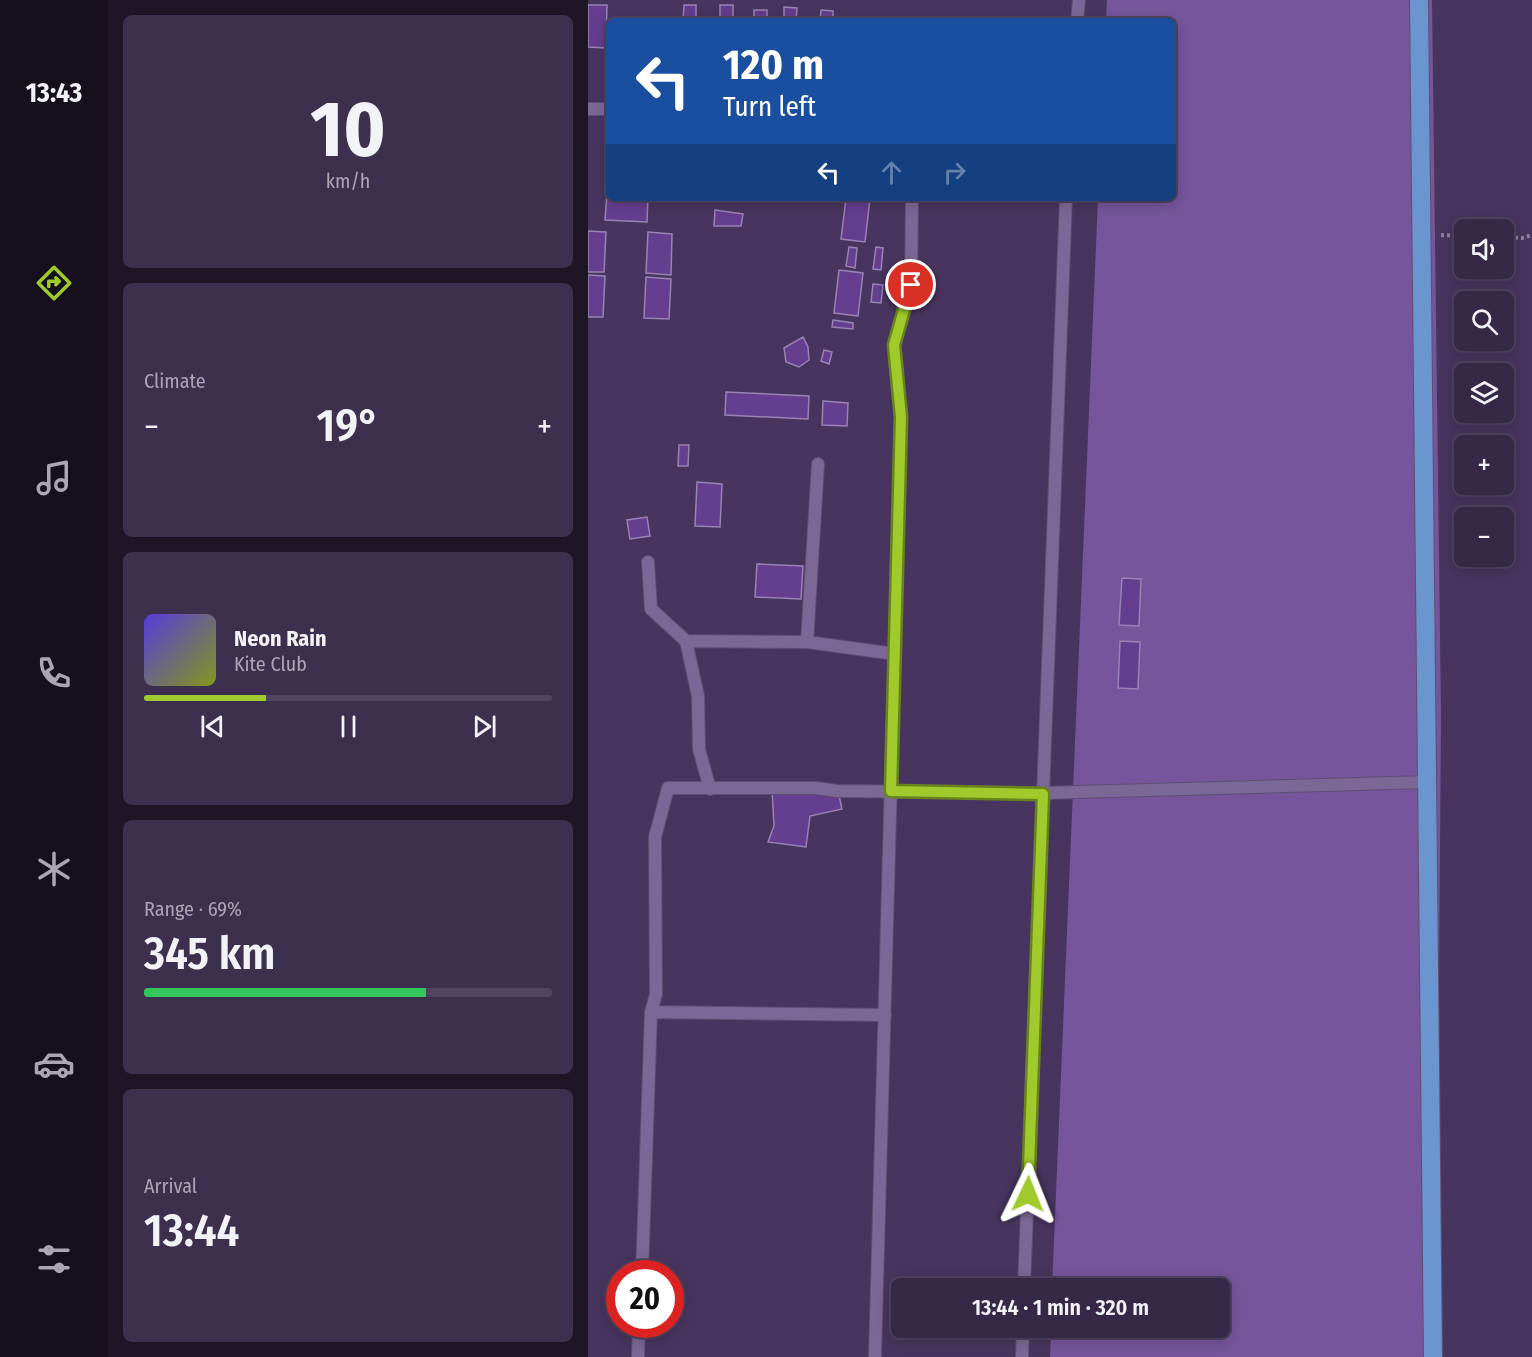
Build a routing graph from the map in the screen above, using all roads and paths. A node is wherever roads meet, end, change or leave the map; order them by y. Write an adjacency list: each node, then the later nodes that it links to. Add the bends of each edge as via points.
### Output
1 (1079, 0): 3 (lane)
2 (1419, 0): 15 (main road)
3 (1077, 18)
4 (588, 109): 5 (lane)
5 (606, 109)
6 (912, 201): 14 (lane, via 911,285 894,345 901,417)
7 (1066, 201): 18 (lane)
8 (1532, 235): 9 (path)
9 (1514, 238)
10 (818, 464): 13 (lane)
11 (648, 562): 12 (lane, via 651,609)
12 (686, 641): 13 (lane); 16 (lane, via 698,696 699,749)
13 (807, 642): 14 (lane)
14 (895, 654): 17 (lane)
15 (1428, 782): 18 (lane); 28 (main road)
16 (710, 789): 17 (lane); 19 (lane, via 668,788 656,837 656,994)
17 (891, 791): 18 (lane); 20 (lane)
18 (1043, 794): 22 (lane)
19 (651, 1012): 20 (lane); 21 (lane)
20 (885, 1016): 26 (lane)
21 (642, 1260)
22 (1024, 1278)
23 (639, 1338): 25 (lane)
24 (1023, 1338): 27 (lane)
25 (638, 1357)
26 (875, 1357)
27 (1022, 1357)
28 (1433, 1357)

